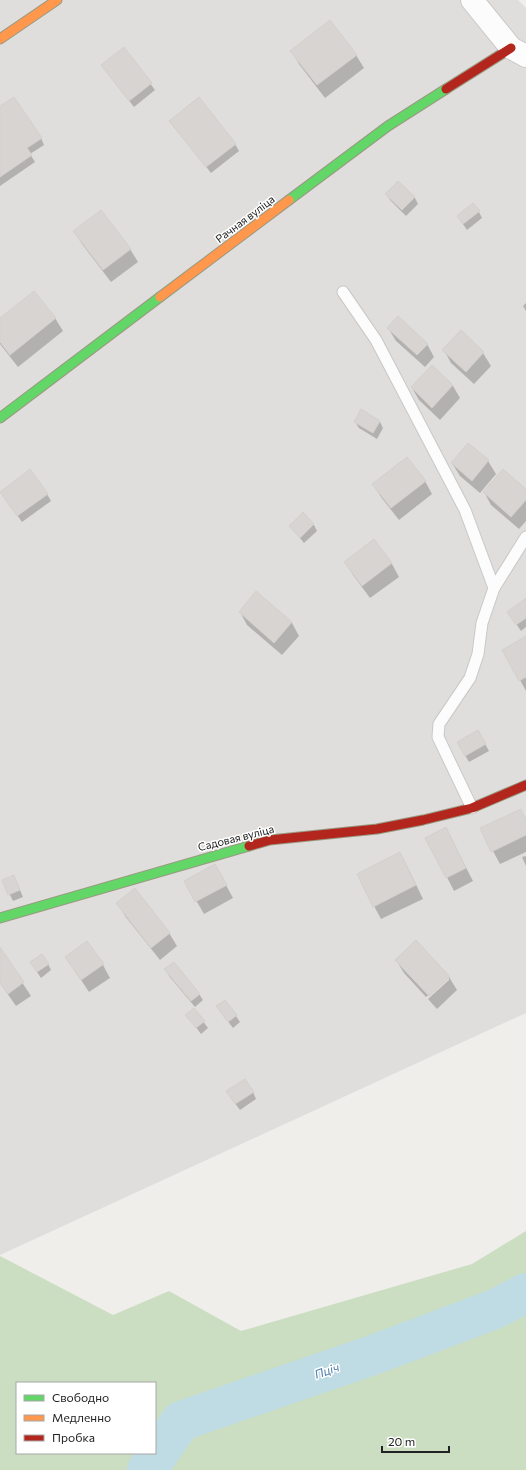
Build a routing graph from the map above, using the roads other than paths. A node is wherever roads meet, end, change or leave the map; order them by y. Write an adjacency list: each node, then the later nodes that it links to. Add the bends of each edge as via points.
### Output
1 (57, 0): 3 (street)
2 (472, 0): 4 (street)
3 (0, 39)
4 (519, 52): 6 (street, Рачная вуліца, via 388,126)
5 (343, 292): 8 (lane, via 376,340 465,510)
6 (0, 418)
7 (526, 537): 8 (lane)
8 (494, 588): 10 (lane, via 482,623 478,654 470,678 439,724 438,738)
9 (526, 785): 10 (street, Садовая вуліца)
10 (472, 808): 11 (street, Садовая вуліца, via 377,829 270,840)
11 (0, 918)

